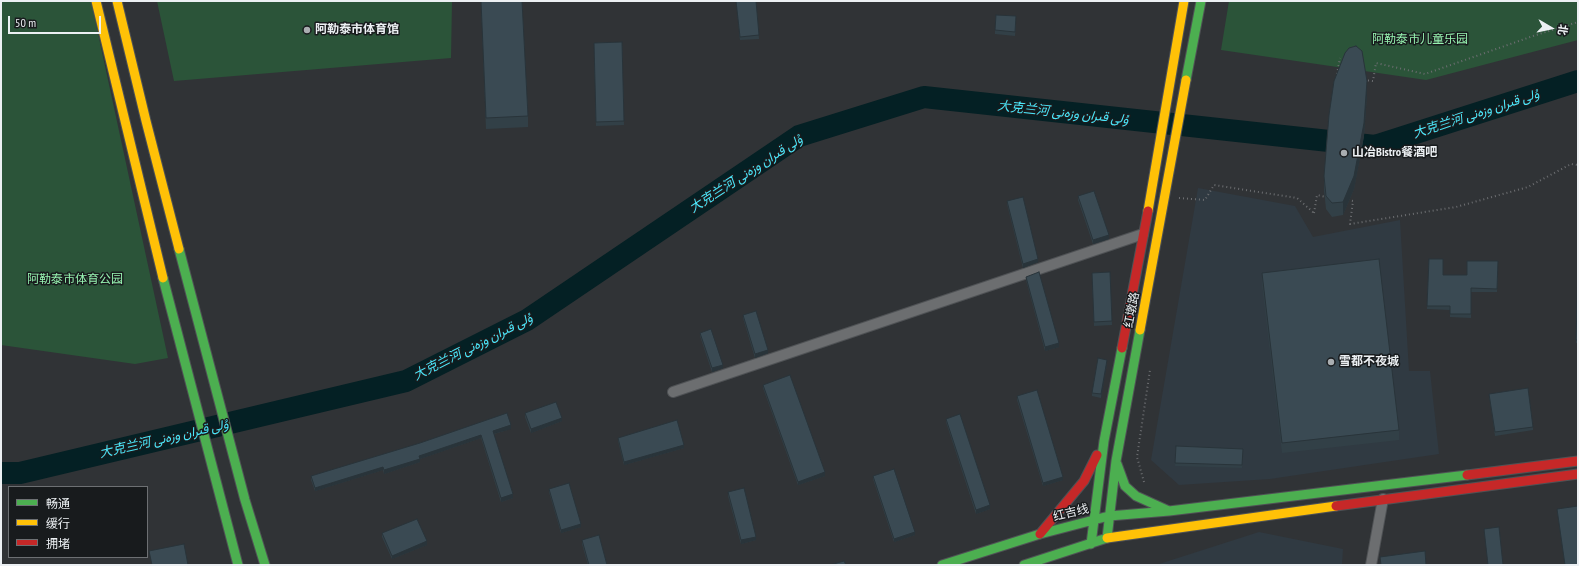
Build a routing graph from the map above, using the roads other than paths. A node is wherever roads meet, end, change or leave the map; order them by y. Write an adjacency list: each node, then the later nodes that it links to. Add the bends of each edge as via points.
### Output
1 (96, 1): 18 (main road, via 163,279)
2 (117, 1): 19 (main road, via 245,500)
3 (1184, 1): 5 (main road, 红墩路)
4 (1201, 1): 8 (main road, 红墩路)
5 (1143, 234): 6 (street); 7 (main road, 红墩路)
6 (673, 392)
7 (1104, 441): 14 (main road); 15 (main road, via 1084,481)
8 (1116, 461): 12 (main road, via 1125,486 1136,496); 13 (main road, 红墩路)
9 (1578, 461): 12 (main road, 红吉线)
10 (1578, 474): 11 (main road)
11 (1383, 499): 16 (main road); 22 (street)
12 (1169, 511): 13 (main road, 红吉线)
13 (1109, 516): 14 (main road, 红吉线); 16 (main road, 红墩路)
14 (1094, 520): 15 (main road, 红吉线); 17 (main road)
15 (1040, 534): 20 (main road)
16 (1108, 538): 17 (main road)
17 (1091, 544): 21 (main road)
18 (238, 565)
19 (265, 565)
20 (942, 565)
21 (1024, 565)
22 (1371, 565)

